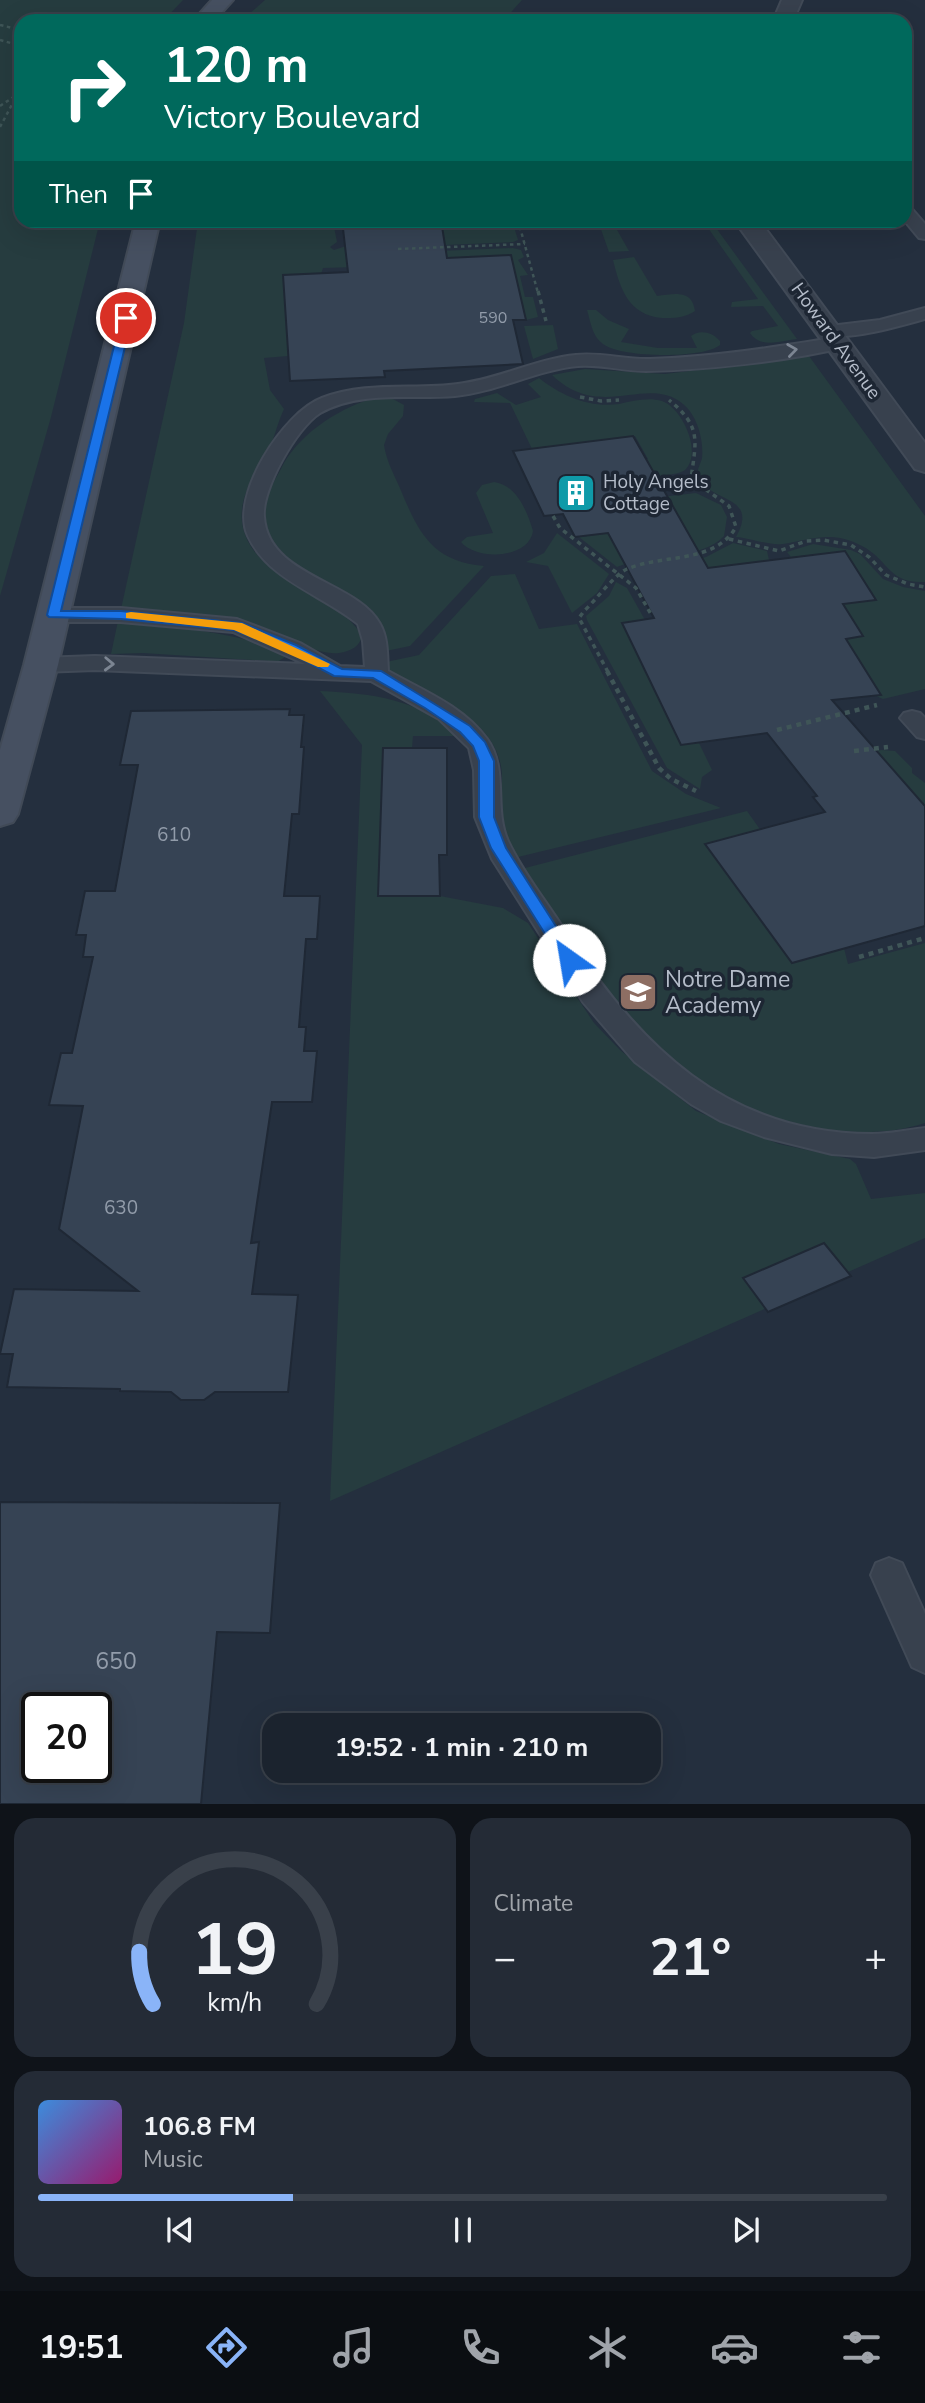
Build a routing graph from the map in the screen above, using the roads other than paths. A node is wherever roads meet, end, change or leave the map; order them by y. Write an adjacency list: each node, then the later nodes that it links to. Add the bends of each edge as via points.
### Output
1 (223, 0): 2 (main road)
2 (210, 14)
3 (912, 220): 6 (lane)
4 (146, 228): 11 (main road)
5 (753, 228): 8 (street, Howard Avenue)
6 (925, 234)
7 (925, 313): 8 (lane)
8 (834, 337): 9 (lane, one-way to 8); 10 (street, Howard Avenue)
9 (745, 356): 14 (lane, via 645,365 561,363 461,389 350,396 311,410 299,420 253,503 253,519 258,535 276,559 369,622)
10 (925, 463)
11 (54, 615): 12 (main road); 13 (lane, via 121,615 237,626)
12 (41, 665): 13 (lane, one-way to 13); 15 (main road)
13 (339, 673): 14 (lane)
14 (376, 674): 16 (lane, via 465,729 480,745 487,761 487,817 499,848 584,983 652,1062 705,1099 766,1129 828,1143 870,1146)
15 (0, 814)
16 (925, 1139)
17 (889, 1575): 18 (lane)
18 (925, 1655)

